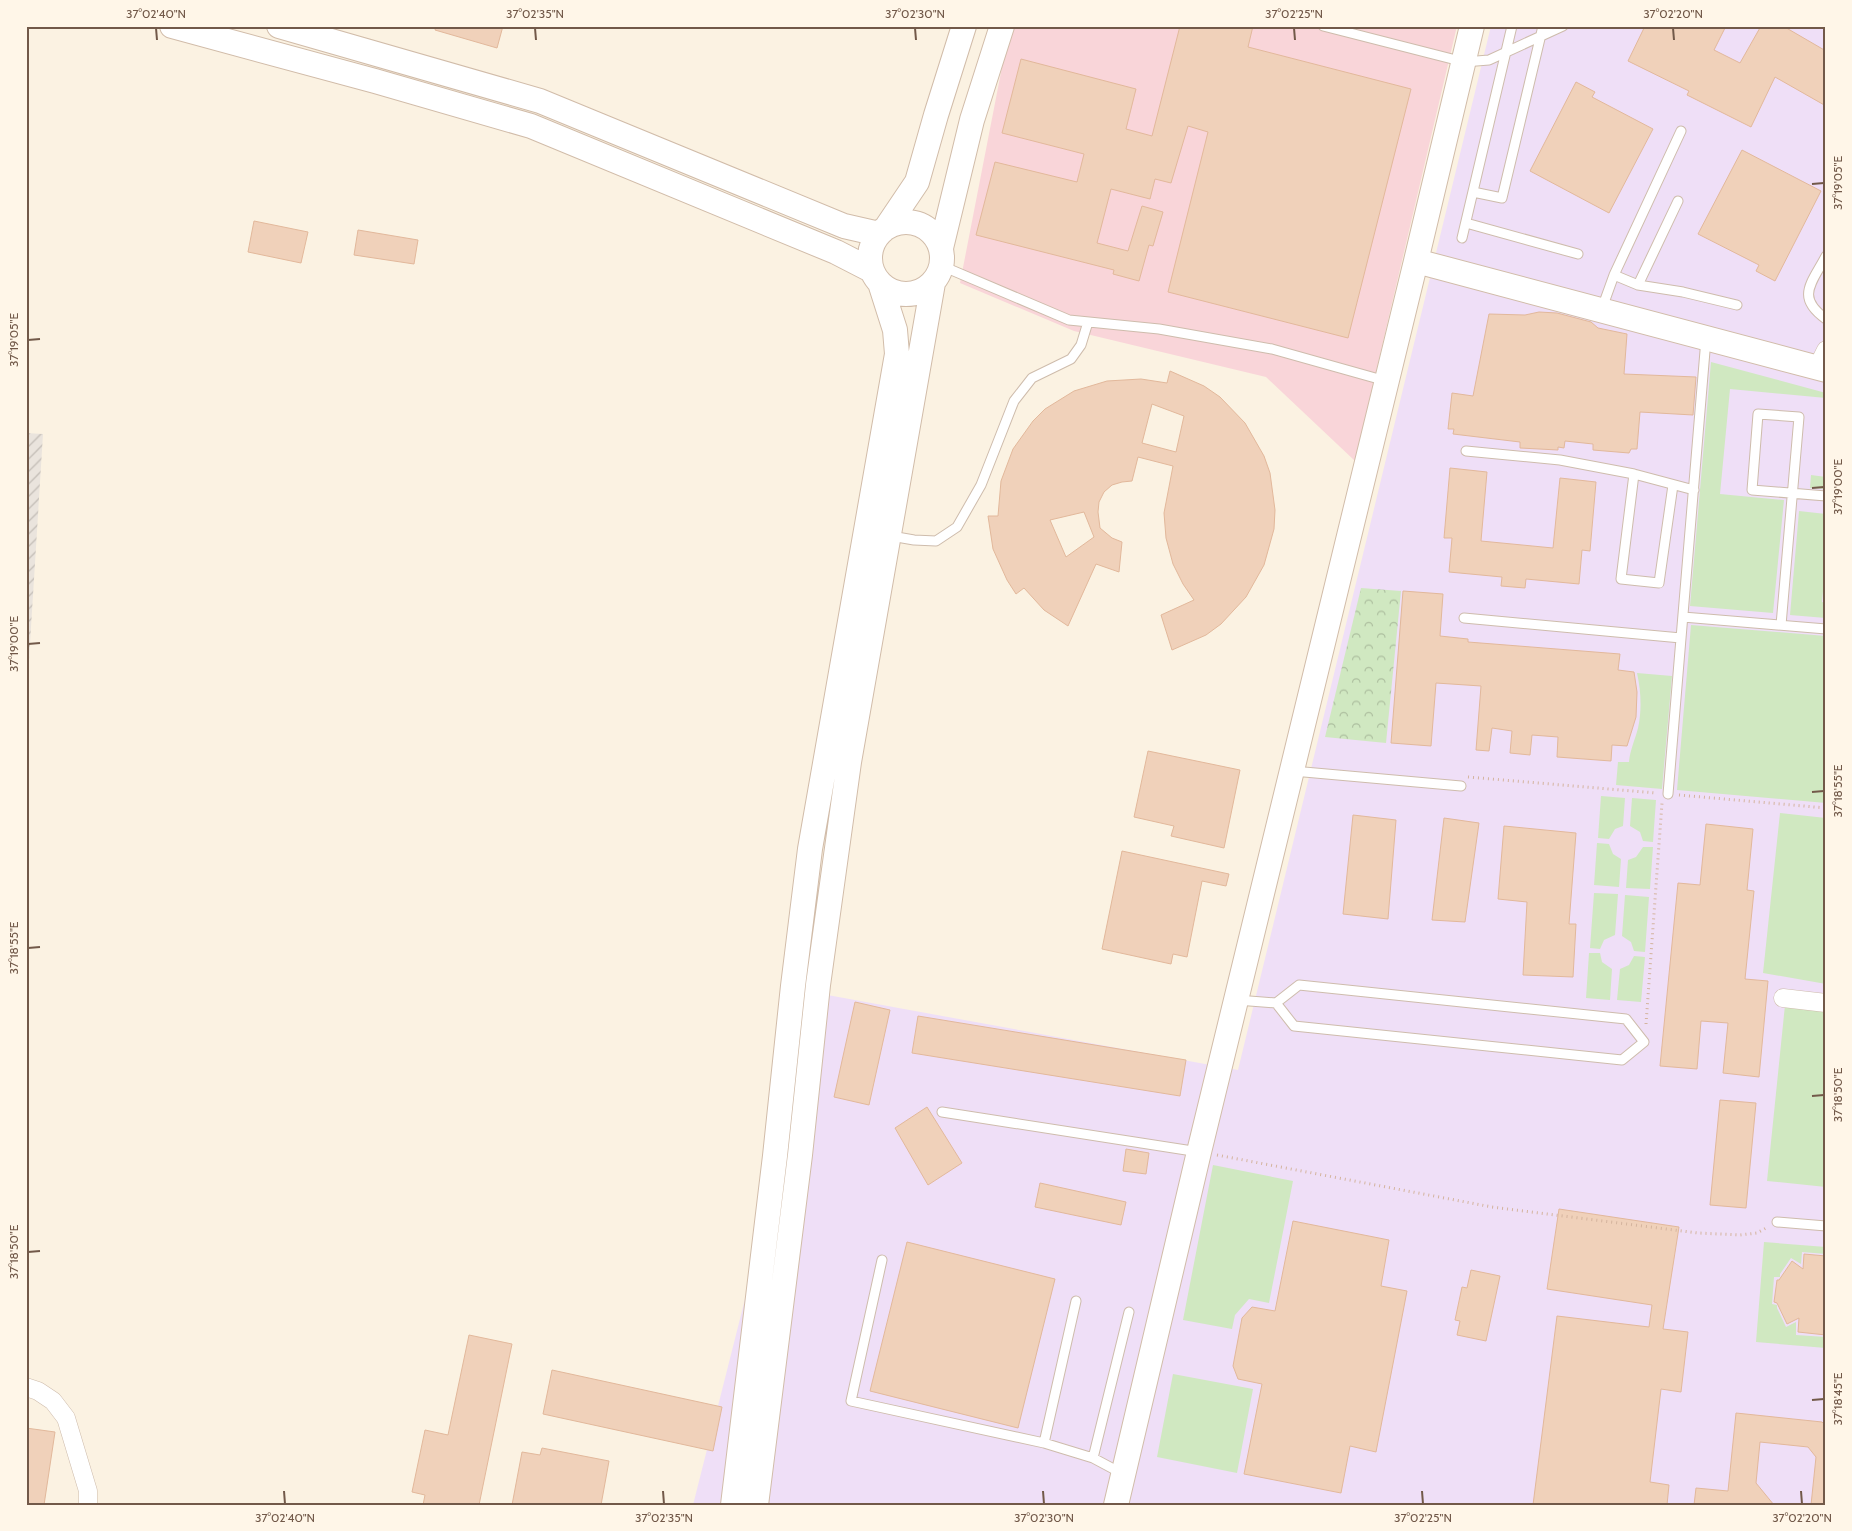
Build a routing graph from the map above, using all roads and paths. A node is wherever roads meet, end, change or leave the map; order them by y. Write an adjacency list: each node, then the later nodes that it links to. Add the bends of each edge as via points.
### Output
1 (172, 26): 24 (street, via 531,126 836,252)
2 (279, 26): 17 (street, via 540,101 844,226)
3 (964, 26): 17 (street, via 917,182)
4 (1002, 26): 22 (street, via 972,120)
5 (1323, 26): 12 (lane)
6 (1512, 26): 11 (lane)
7 (1542, 26): 10 (lane)
8 (1563, 26): 10 (lane)
9 (1469, 28): 12 (street)
10 (1540, 37): 11 (lane); 14 (lane, via 1502,198)
11 (1506, 52): 12 (lane, via 1489,60); 14 (lane)
12 (1464, 62): 21 (street)
13 (1681, 132): 23 (lane)
14 (1473, 192): 16 (lane)
15 (1678, 201): 25 (lane)
16 (1466, 223): 18 (lane); 19 (lane)
17 (883, 231): 22 (street, via 904,222 923,226 937,239); 24 (street, via 870,250)
18 (1462, 238)
19 (1578, 254)
20 (1826, 256): 28 (lane, via 1807,293 1809,303)
21 (1416, 261): 27 (street); 32 (street)
22 (938, 266): 24 (street, via 926,289 908,295 889,291); 29 (lane, via 1069,320); 39 (street)
23 (1614, 275): 25 (lane); 27 (lane)
24 (876, 278): 39 (street, via 895,330 897,354)
25 (1638, 286): 26 (lane, via 1683,292)
26 (1738, 305)
27 (1601, 311): 30 (street)
28 (1826, 319)
29 (1088, 322): 32 (lane, via 1158,328 1272,349); 39 (lane, via 1081,345 1070,359 1032,378 1014,401 981,485 956,527 936,541)
30 (1706, 339): 31 (street); 36 (lane)
31 (1823, 363)
32 (1388, 382): 45 (street)
33 (1466, 451): 34 (lane, via 1560,460)
34 (1634, 474): 35 (lane); 35 (lane, via 1621,579 1659,583)
35 (1673, 485): 36 (lane)
36 (1694, 490): 40 (lane)
37 (1792, 493): 37 (lane, via 1752,490 1758,414 1799,417); 38 (lane); 42 (lane)
38 (1826, 496)
39 (877, 533): 67 (street, via 810,849); 68 (street)
40 (1683, 617): 42 (lane); 44 (lane)
41 (1464, 618): 44 (lane)
42 (1781, 626): 43 (lane)
43 (1826, 630)
44 (1681, 638): 48 (lane)
45 (1292, 770): 47 (lane); 51 (street)
46 (1459, 776): 54 (path, via 1663,794)
47 (1461, 786)
48 (1668, 794): 49 (path)
49 (1826, 808)
50 (1783, 998): 53 (street)
51 (1236, 1000): 52 (lane); 56 (street)
52 (1276, 1003): 54 (lane, via 1299,985 1626,1019); 54 (lane, via 1294,1026 1622,1060)
53 (1826, 1003)
54 (1644, 1042)
55 (942, 1112): 56 (lane)
56 (1200, 1152): 57 (path, via 1492,1206 1698,1232 1757,1233); 65 (street)
57 (1777, 1222): 58 (lane)
58 (1826, 1226)
59 (882, 1260): 63 (lane, via 851,1401)
60 (1076, 1301): 63 (lane)
61 (1129, 1312): 64 (lane)
62 (26, 1388): 66 (street, via 38,1391 53,1401 66,1418 88,1491)
63 (1044, 1443): 64 (lane)
64 (1093, 1458): 65 (lane)
65 (1123, 1474): 69 (street)
66 (88, 1505)
67 (733, 1505)
68 (756, 1505)
69 (1116, 1505)

